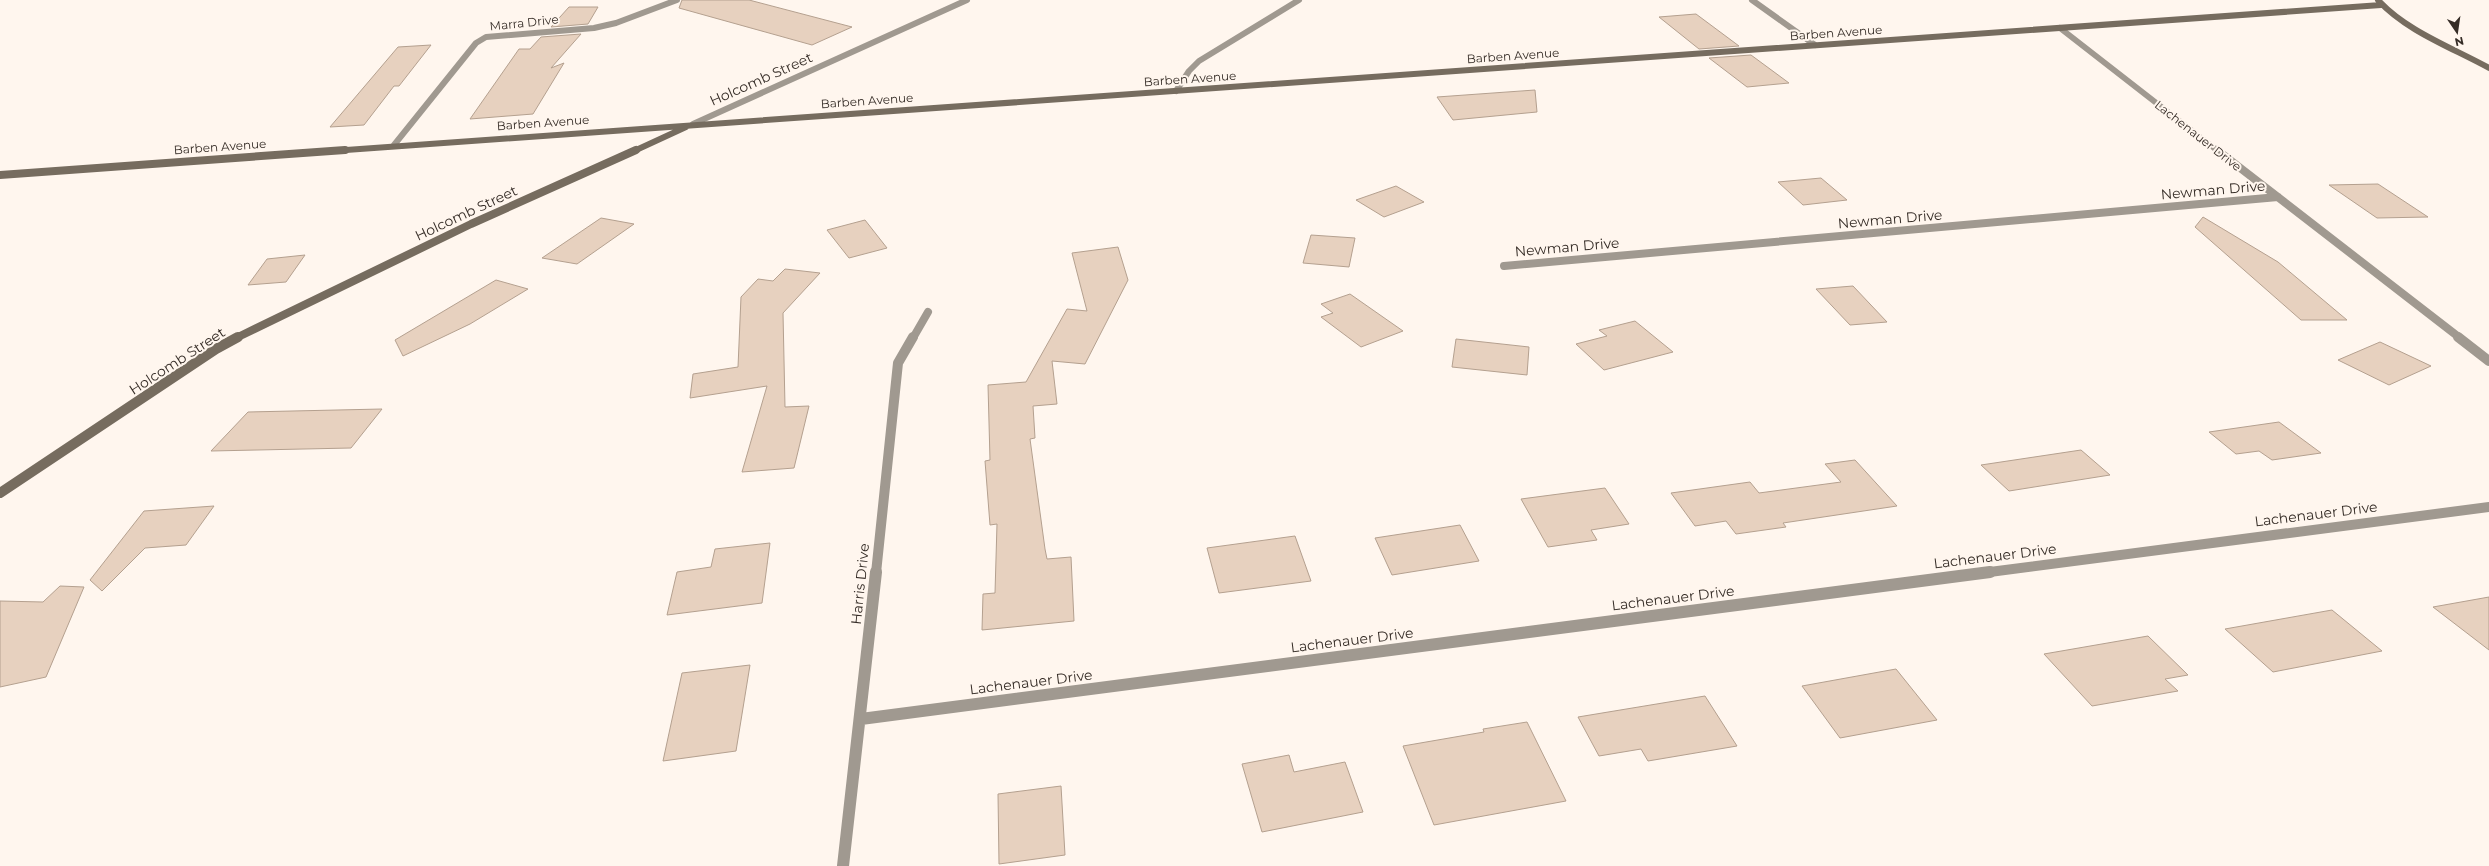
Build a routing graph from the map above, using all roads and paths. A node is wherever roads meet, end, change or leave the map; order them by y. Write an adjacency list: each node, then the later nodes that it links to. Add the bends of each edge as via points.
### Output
1 (677, 0): 11 (street, Marra Drive, via 616,23 594,28 486,38 476,43)
2 (967, 0): 10 (street, Holcomb Street)
3 (1299, 0): 9 (street, via 1199,61 1188,71)
4 (1752, 0): 7 (street)
5 (2379, 3): 6 (street, Barben Avenue); 8 (street, via 2400,18)
6 (2060, 28): 7 (street, Barben Avenue); 13 (street, Lachenauer Drive)
7 (1815, 45): 9 (street, Barben Avenue)
8 (2489, 68)
9 (1176, 91): 10 (street, Barben Avenue)
10 (693, 124): 11 (street, Barben Avenue); 17 (street, Holcomb Street, via 478,221 259,326 216,349)
11 (394, 145): 12 (street, Barben Avenue)
12 (0, 175)
13 (2278, 197): 14 (street, Newman Drive); 16 (street, Lachenauer Drive)
14 (1504, 266)
15 (928, 312): 19 (street, Harris Drive, via 898,363)
16 (2489, 361)
17 (0, 493)
18 (2489, 507): 19 (street, Lachenauer Drive)
19 (861, 719): 20 (street, Harris Drive)
20 (844, 866)

